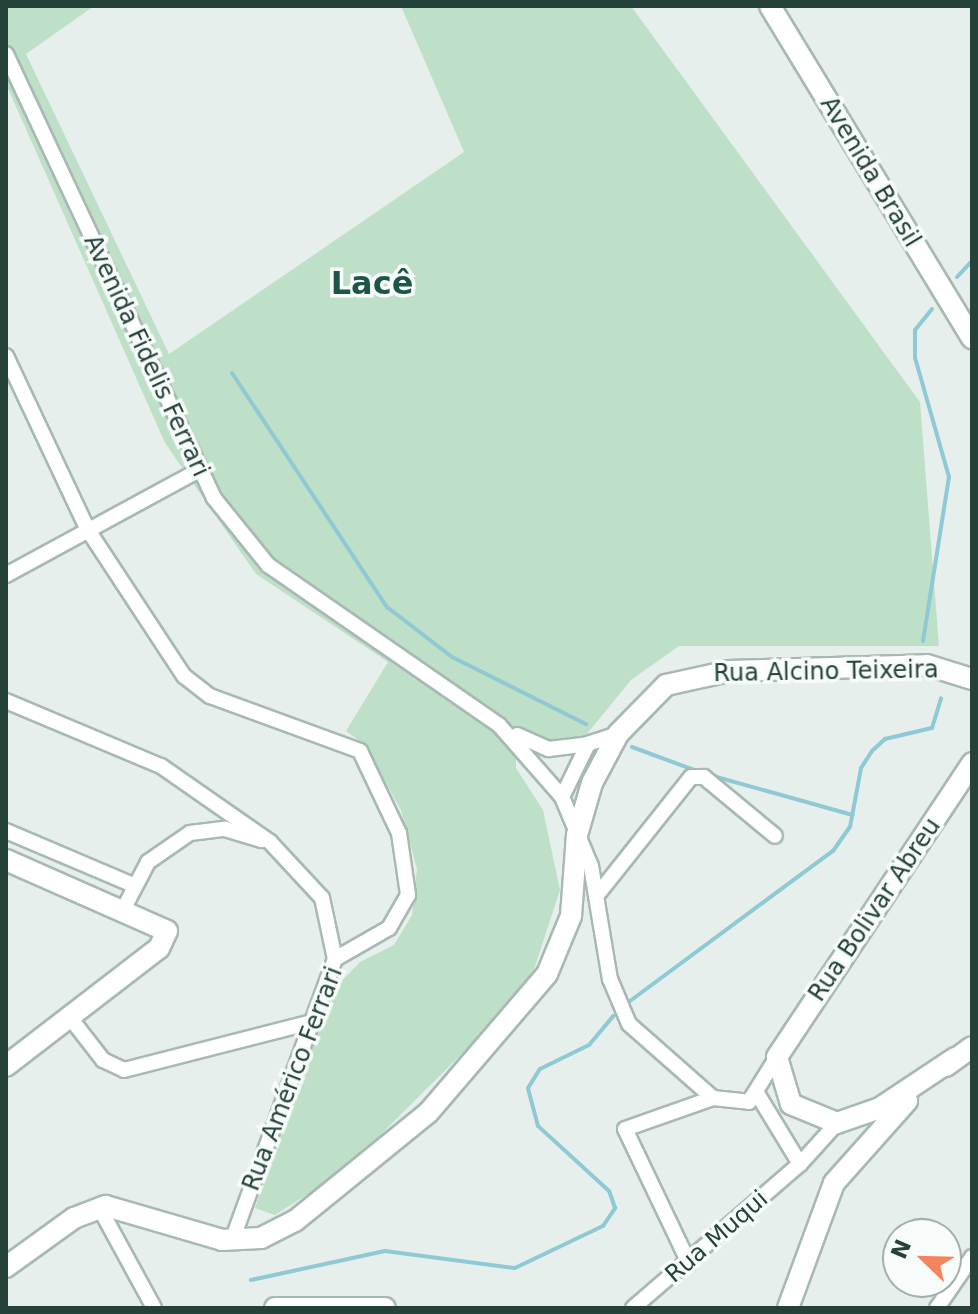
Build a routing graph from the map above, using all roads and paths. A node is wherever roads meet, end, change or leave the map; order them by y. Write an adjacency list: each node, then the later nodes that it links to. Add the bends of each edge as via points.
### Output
1 (770, 6): 3 (main road, Avenida Brasil)
2 (6, 54): 5 (street, Avenida Fidelis Ferrari)
3 (972, 338)
4 (6, 356): 6 (street, Rua Américo Ferrari)
5 (196, 472): 6 (street); 10 (street, Avenida Fidelis Ferrari, via 268,565)
6 (88, 530): 7 (street); 23 (street, Rua Américo Ferrari, via 184,676 221,701 360,751 399,833 408,895 389,928)
7 (6, 575)
8 (972, 679): 11 (main road, Rua Alcino Teixeira, via 927,665 701,674 666,685)
9 (6, 701): 18 (street, via 161,766)
10 (499, 725): 12 (street, Avenida Fidelis Ferrari, via 549,749); 14 (street, Avenida Fidelis Ferrari)
11 (618, 734): 12 (street, Avenida Fidelis Ferrari); 16 (main road, Rua Alcino Teixeira)
12 (588, 744): 14 (street)
13 (972, 763): 27 (main road, Rua Bolivar Abreu)
14 (562, 797): 16 (street, Avenida Fidelis Ferrari)
15 (6, 831): 20 (street)
16 (577, 835): 21 (street, Avenida Fidelis Ferrari); 35 (main road, Rua Alcino Teixeira, via 571,916 547,974 516,1018 428,1113 295,1221 261,1238)
17 (775, 836): 21 (street, via 704,777 691,777)
18 (270, 842): 20 (street, via 225,829 190,833); 23 (street, via 322,898)
19 (6, 860): 22 (main road)
20 (131, 884): 22 (street)
21 (598, 894): 29 (street, Avenida Fidelis Ferrari, via 610,979 629,1024)
22 (124, 908): 24 (main road, via 167,931 159,948)
23 (335, 959): 25 (street, Rua Américo Ferrari)
24 (68, 1015): 25 (street, via 103,1060 124,1070); 28 (main road)
25 (313, 1022): 35 (street, Rua Américo Ferrari)
26 (964, 1053): 32 (main road, via 880,1108); 43 (main road, via 834,1183)
27 (777, 1057): 30 (street); 31 (main road)
28 (6, 1066)
29 (713, 1098): 30 (street, via 734,1105); 37 (street, via 625,1129)
30 (763, 1100): 31 (street); 33 (street)
31 (791, 1104): 32 (main road)
32 (837, 1123): 33 (street, Rua Muqui)
33 (800, 1164): 37 (street, Rua Muqui)
34 (99, 1207): 35 (main road, Rua Alcino Teixeira); 38 (main road); 39 (street)
35 (232, 1241)
36 (972, 1257): 44 (street)
37 (689, 1263): 42 (street, Rua Muqui)
38 (6, 1267)
39 (154, 1308)
40 (275, 1308): 41 (main road)
41 (385, 1308)
42 (633, 1308)
43 (788, 1308)
44 (937, 1308)

